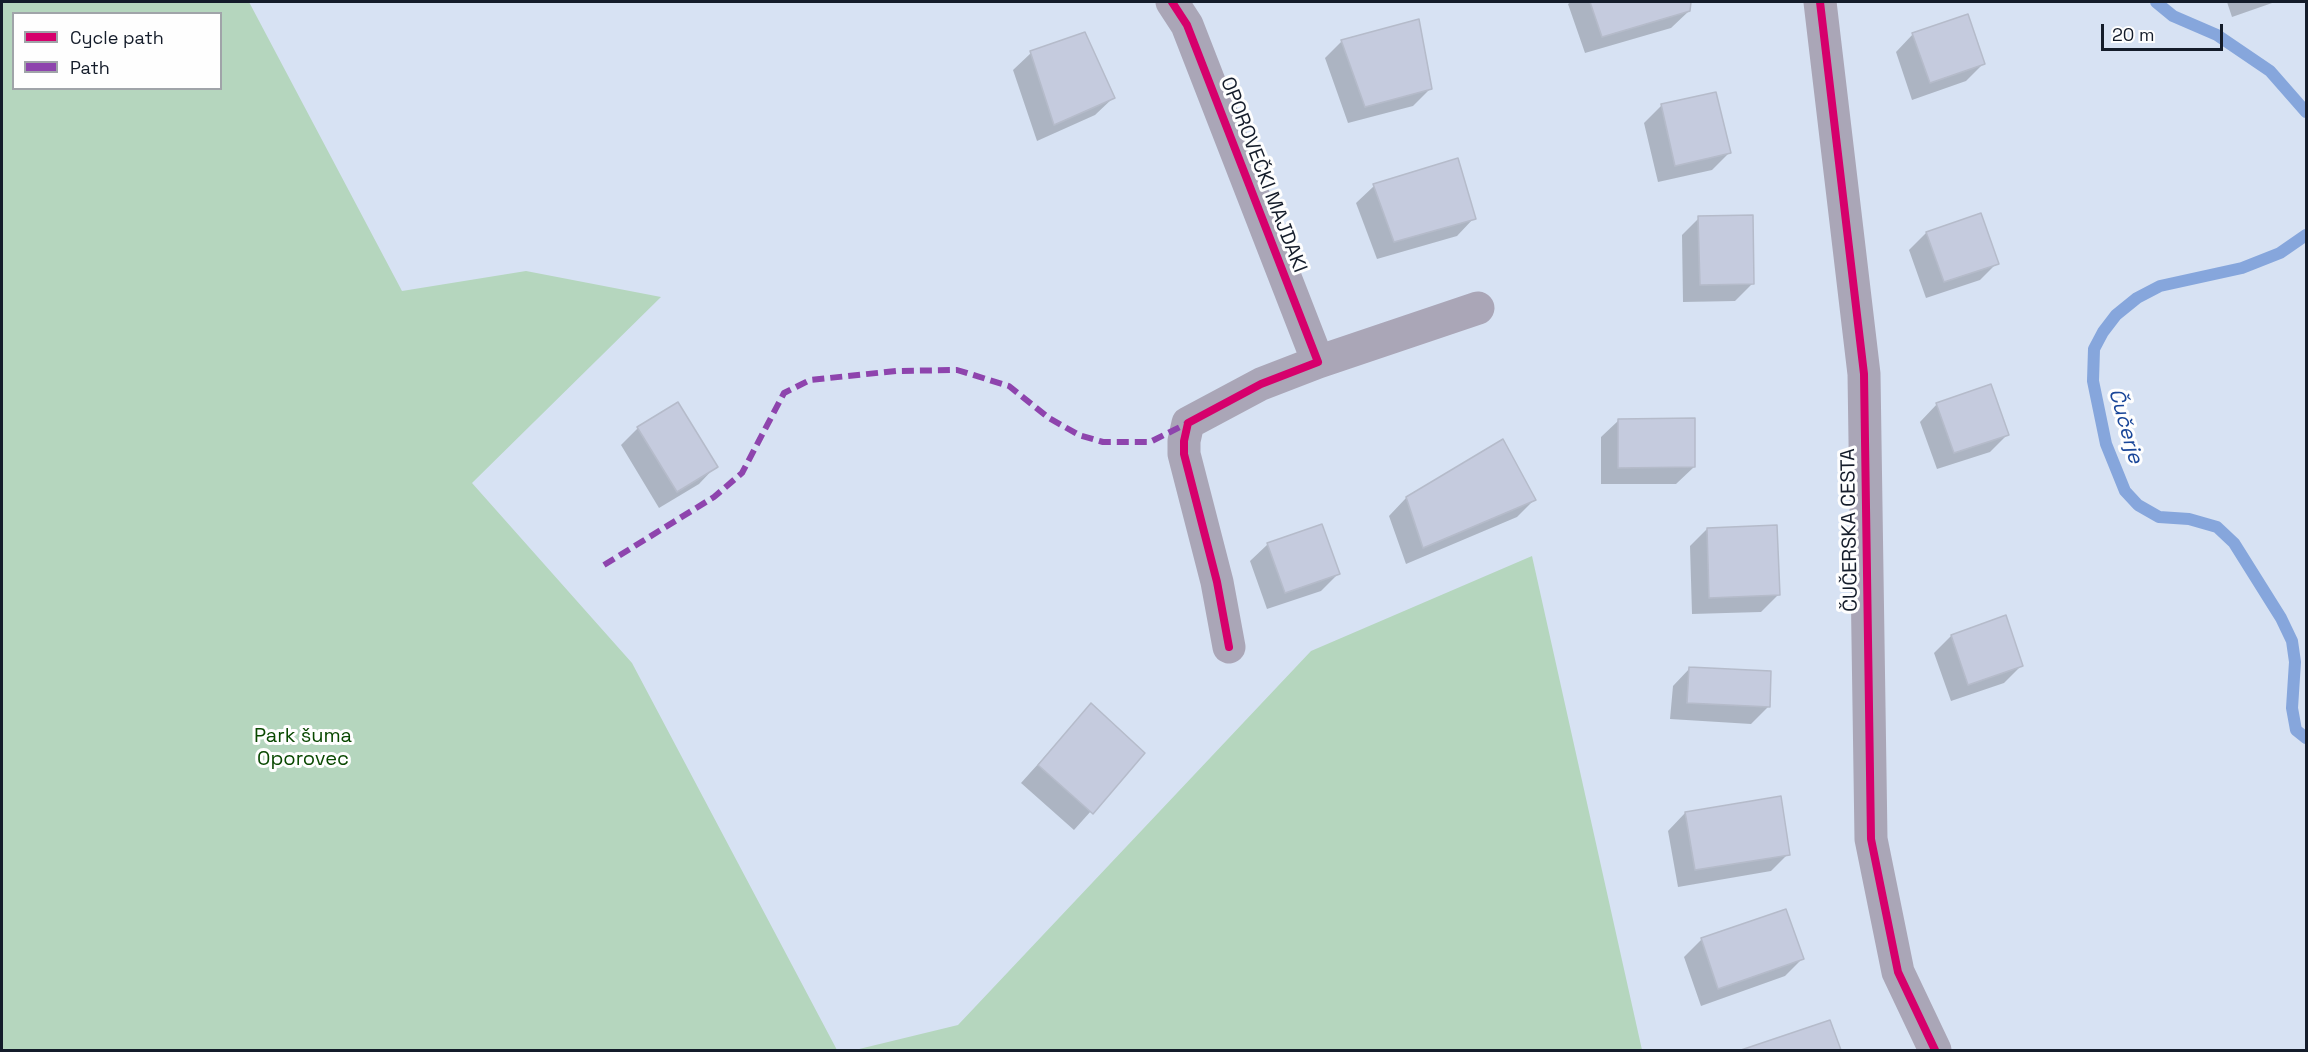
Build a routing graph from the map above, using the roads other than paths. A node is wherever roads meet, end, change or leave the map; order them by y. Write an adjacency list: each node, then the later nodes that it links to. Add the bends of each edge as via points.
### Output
1 (1172, 2): 4 (street, OPOROVEČKI MAJDAKI, via 1187,25)
2 (1820, 2): 6 (street, ČUČERSKA CESTA, via 1864,374 1871,839 1898,972)
3 (1478, 308): 4 (street)
4 (1318, 362): 5 (street, via 1261,384 1188,423 1184,454 1217,582)
5 (1229, 647)
6 (1935, 1050)

